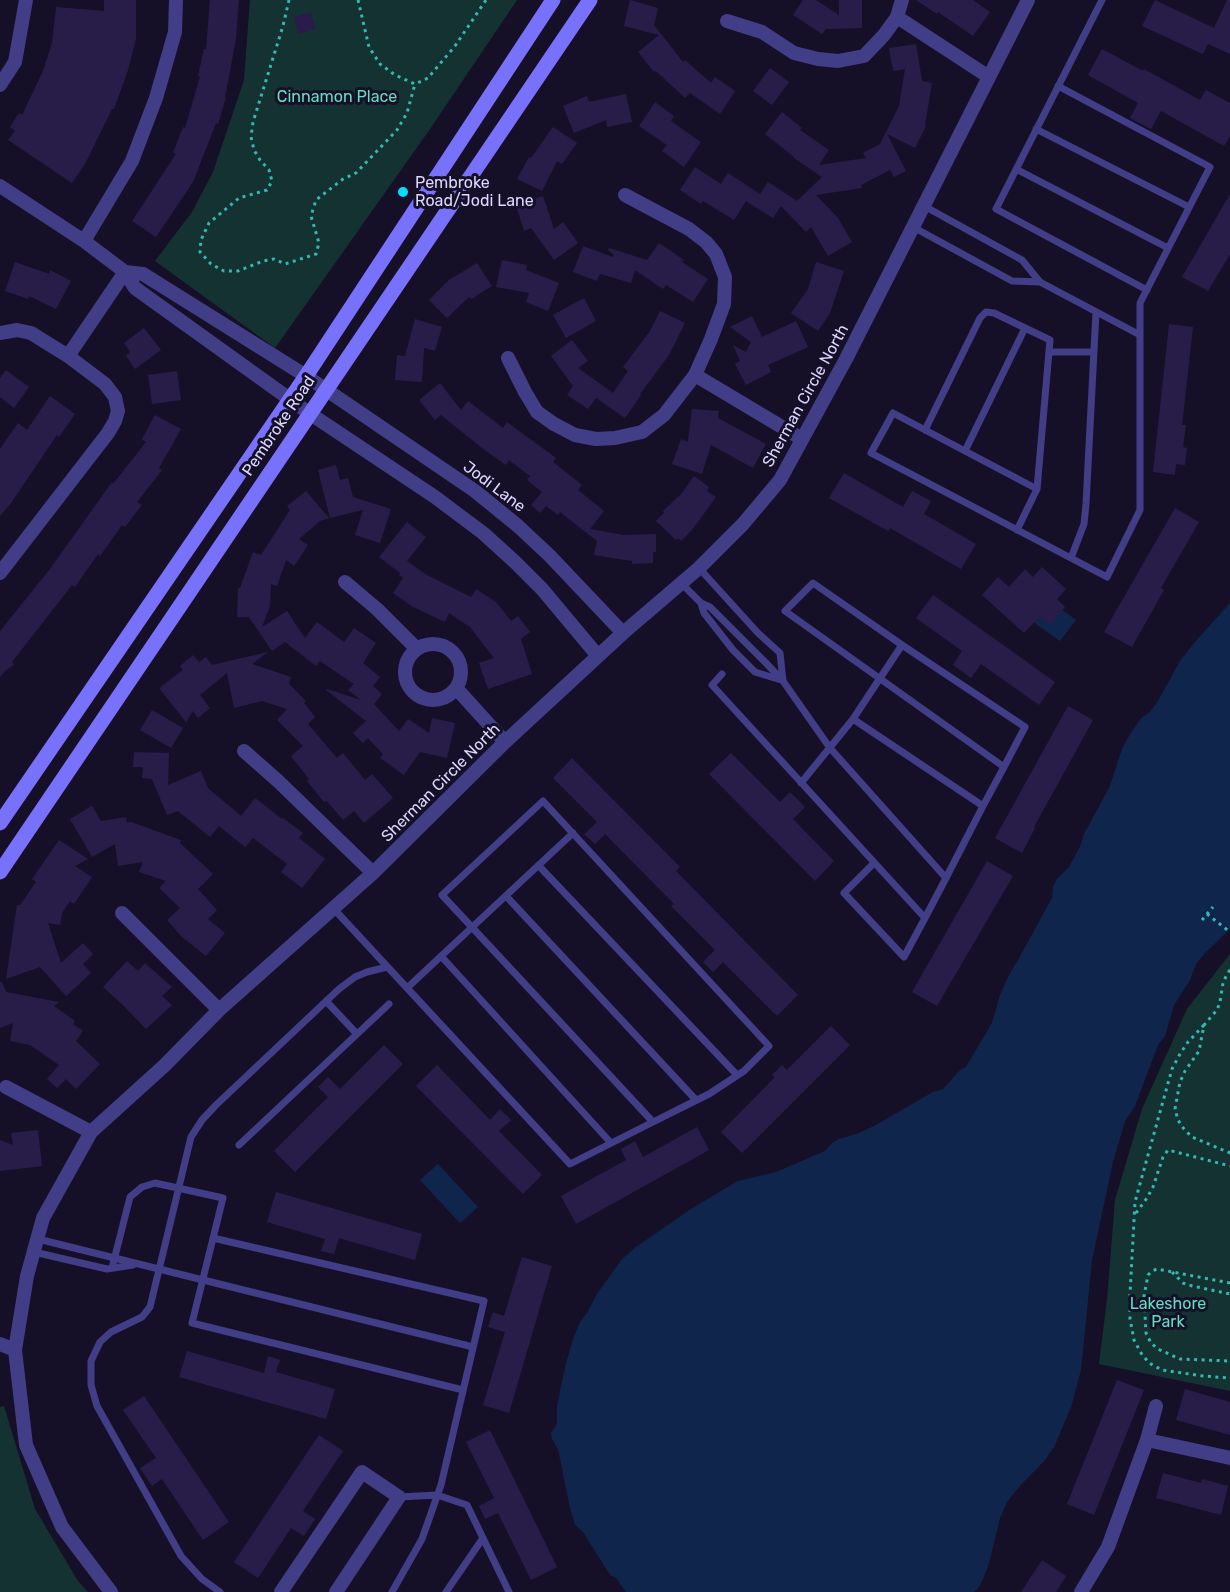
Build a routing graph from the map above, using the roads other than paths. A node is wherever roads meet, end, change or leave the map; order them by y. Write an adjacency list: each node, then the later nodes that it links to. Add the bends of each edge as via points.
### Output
1 (26, 0): 11 (street, via 15,62)
2 (176, 0): 20 (street, via 175,32 132,161)
3 (553, 0): 34 (main road, Pembroke Road)
4 (590, 0): 35 (main road, Pembroke Road)
5 (902, 0): 8 (street)
6 (1028, 0): 10 (street, Sherman Circle North)
7 (1102, 0): 12 (lane)
8 (897, 17): 9 (street, via 864,56 838,61 794,53 762,32); 10 (street)
9 (727, 21)
10 (989, 77): 17 (street, Sherman Circle North)
11 (0, 85)
12 (1058, 86): 13 (lane); 18 (lane, via 1210,167)
13 (1036, 129): 14 (lane); 18 (lane)
14 (1016, 169): 21 (lane); 24 (lane, via 996,208)
15 (0, 186): 20 (street)
16 (625, 195): 33 (street, via 706,242 716,254 725,277 724,304)
17 (924, 206): 19 (street, Sherman Circle North); 23 (lane, via 1022,260)
18 (1190, 207): 21 (lane)
19 (913, 227): 23 (lane, via 1012,281); 39 (street, Sherman Circle North)
20 (84, 241): 22 (street)
21 (1168, 248): 24 (lane)
22 (125, 272): 31 (street); 34 (street, Jodi Lane, via 143,274); 36 (street, via 135,288)
23 (1041, 282): 25 (lane)
24 (1147, 290): 28 (lane, via 1140,303)
25 (1096, 312): 28 (lane); 30 (lane)
26 (1025, 328): 29 (lane, via 1050,340); 38 (lane, via 994,313 986,312 980,318); 40 (lane)
27 (0, 333): 31 (street, via 31,333)
28 (1140, 335): 43 (lane, via 1140,510 1107,577)
29 (1049, 352): 30 (lane); 41 (lane)
30 (1094, 352): 43 (lane, via 1084,524)
31 (68, 356): 45 (street, via 105,384 115,397 116,421)
32 (508, 358): 33 (street, via 537,412 575,435 596,439 642,432 664,416)
33 (695, 375): 39 (street)
34 (306, 376): 35 (street, Jodi Lane); 36 (main road, Pembroke Road)
35 (326, 389): 37 (main road, Pembroke Road); 49 (street, Jodi Lane, via 475,491 518,526)
36 (290, 399): 37 (street); 64 (main road, Pembroke Road)
37 (309, 413): 52 (street, via 483,533 542,590); 68 (main road, Pembroke Road)
38 (925, 430): 40 (lane); 42 (lane, via 893,413 871,453)
39 (802, 439): 44 (street, Sherman Circle North, via 780,480)
40 (964, 451): 41 (lane)
41 (1037, 489): 42 (lane)
42 (1017, 530): 43 (lane)
43 (1071, 558)
44 (699, 568): 47 (street, Sherman Circle North); 55 (lane, via 780,653)
45 (0, 573)
46 (345, 582): 51 (street)
47 (681, 583): 48 (lane); 49 (street, Sherman Circle North)
48 (701, 603): 55 (lane, via 710,607); 55 (lane, via 704,613 755,672)
49 (623, 633): 52 (street, Sherman Circle North)
50 (902, 645): 54 (lane); 54 (lane, via 813,583 785,611); 61 (lane, via 1025,727)
51 (417, 649): 56 (street, via 440,644 456,654 462,671); 56 (street, via 405,669 416,695 442,699)
52 (598, 656): 58 (street, Sherman Circle North)
53 (722, 674): 62 (lane, via 712,685)
54 (880, 679): 57 (lane); 61 (lane)
55 (783, 681): 59 (lane)
56 (456, 688): 58 (street)
57 (852, 719): 59 (lane); 63 (lane)
58 (506, 742): 69 (street, Sherman Circle North)
59 (830, 748): 62 (lane); 70 (lane)
60 (244, 751): 69 (street)
61 (1004, 767): 63 (lane)
62 (801, 783): 66 (lane)
63 (983, 806): 70 (lane)
64 (0, 823)
65 (573, 833): 67 (lane); 75 (lane, via 543,801 526,816 442,895); 83 (lane, via 769,1046)
66 (874, 863): 74 (lane); 74 (lane, via 844,893 904,957)
67 (539, 866): 71 (lane); 83 (lane)
68 (0, 872)
69 (373, 873): 72 (street, Sherman Circle North)
70 (946, 878): 74 (lane)
71 (506, 896): 75 (lane); 85 (lane)
72 (333, 908): 77 (lane); 81 (street, Sherman Circle North)
73 (122, 913): 81 (street)
74 (925, 918)
75 (472, 927): 76 (lane); 86 (lane)
76 (441, 957): 78 (lane); 88 (lane)
77 (387, 967): 78 (lane); 79 (lane, via 355,977)
78 (407, 988): 88 (lane, via 570,1164)
79 (326, 1001): 82 (lane); 90 (lane, via 202,1120 191,1137)
80 (389, 1004): 82 (lane)
81 (219, 1010): 87 (street, Sherman Circle North)
82 (357, 1034): 89 (lane)
83 (737, 1076): 85 (lane)
84 (6, 1087): 87 (street)
85 (696, 1100): 86 (lane)
86 (653, 1122): 88 (lane)
87 (92, 1132): 92 (street, Sherman Circle North, via 44,1218)
88 (611, 1143)
89 (239, 1144)
90 (179, 1188): 91 (lane, via 223,1198); 93 (lane, via 155,1183 130,1197); 96 (lane)
91 (213, 1238): 97 (lane); 99 (lane, via 484,1301)
92 (36, 1246): 93 (lane); 95 (lane); 100 (street, Sherman Circle North)
93 (115, 1258): 94 (lane); 95 (lane)
94 (138, 1264): 95 (lane); 96 (lane)
95 (112, 1268)
96 (159, 1269): 97 (lane); 109 (lane, via 150,1307 142,1317 100,1342 91,1361 91,1385 97,1406 181,1556 202,1580)
97 (203, 1280): 99 (lane); 101 (lane, via 192,1323)
98 (0, 1344): 100 (street)
99 (473, 1347): 101 (lane)
100 (15, 1350): 108 (street, Sherman Circle North, via 26,1445 62,1527)
101 (463, 1390): 105 (lane)
102 (1156, 1406): 103 (street)
103 (1147, 1440): 104 (street); 115 (street, via 1108,1547)
104 (1230, 1458)
105 (437, 1495): 106 (lane); 107 (lane, via 467,1505); 112 (lane, via 422,1539)
106 (399, 1497): 110 (street, via 362,1472); 111 (street)
107 (483, 1538): 113 (lane); 114 (lane)
108 (111, 1592)
109 (220, 1592)
110 (281, 1592)
111 (336, 1592)
112 (392, 1592)
113 (446, 1592)
114 (509, 1592)
115 (1081, 1592)

